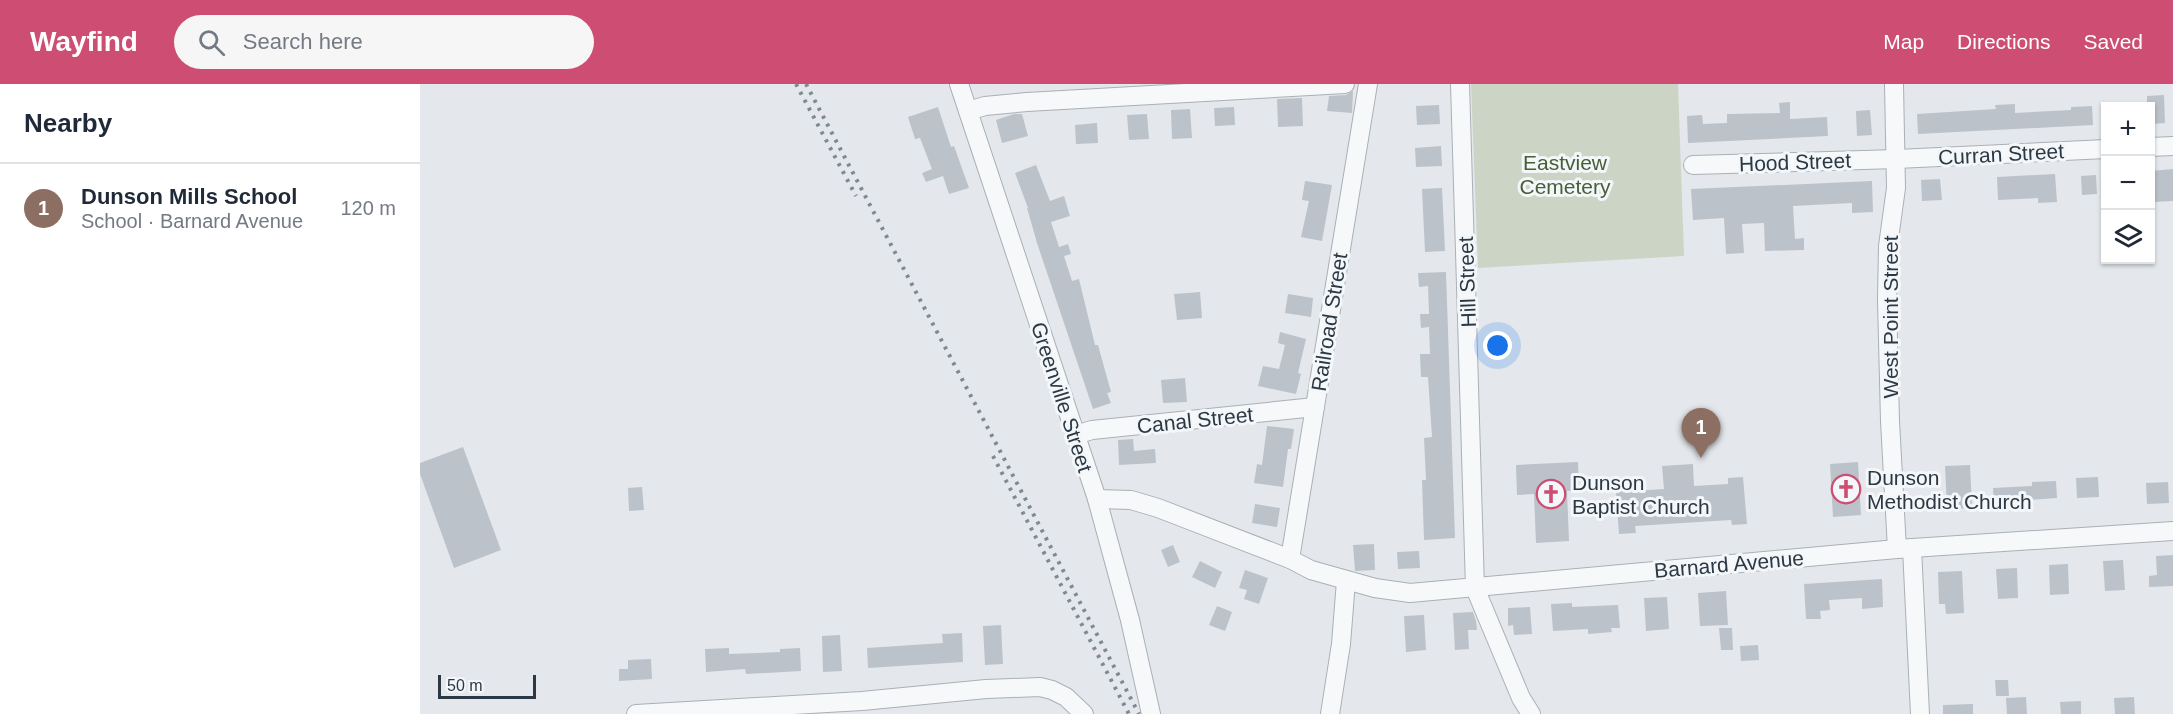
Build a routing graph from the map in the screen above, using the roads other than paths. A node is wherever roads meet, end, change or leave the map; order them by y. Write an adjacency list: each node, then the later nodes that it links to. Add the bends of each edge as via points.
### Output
1 (959, 84): 7 (street, Greenville Street)
2 (1345, 84): 6 (street)
3 (1368, 84): 13 (street, Railroad Street)
4 (1460, 84): 20 (street, Hill Street)
5 (1894, 84): 11 (street, West Point Street)
6 (1240, 88): 7 (street, via 1027,102)
7 (968, 111): 14 (street, Greenville Street)
8 (2173, 146): 9 (street)
9 (2155, 147)
10 (2101, 149): 11 (street, Curran Street)
11 (1897, 159): 12 (street, Hood Street); 17 (street, West Point Street, via 1887,300 1890,421)
12 (1693, 165)
13 (1315, 407): 14 (street, Canal Street); 18 (street, Railroad Street)
14 (1075, 435): 15 (street, Greenville Street)
15 (1097, 499): 18 (street, Barnard Avenue, via 1131,500 1158,508); 24 (street, Greenville Street)
16 (2173, 531): 17 (street, Barnard Avenue)
17 (1904, 549): 20 (street, Barnard Avenue); 27 (street, West Point Street)
18 (1290, 559): 19 (street, Barnard Avenue)
19 (1346, 581): 20 (street, Barnard Avenue, via 1410,593); 25 (street)
20 (1475, 588): 26 (street)
21 (862, 708): 22 (street); 23 (street, via 986,689 1040,687 1066,697)
22 (636, 714)
23 (1084, 714)
24 (1151, 714)
25 (1330, 714)
26 (1531, 714)
27 (1920, 714)

